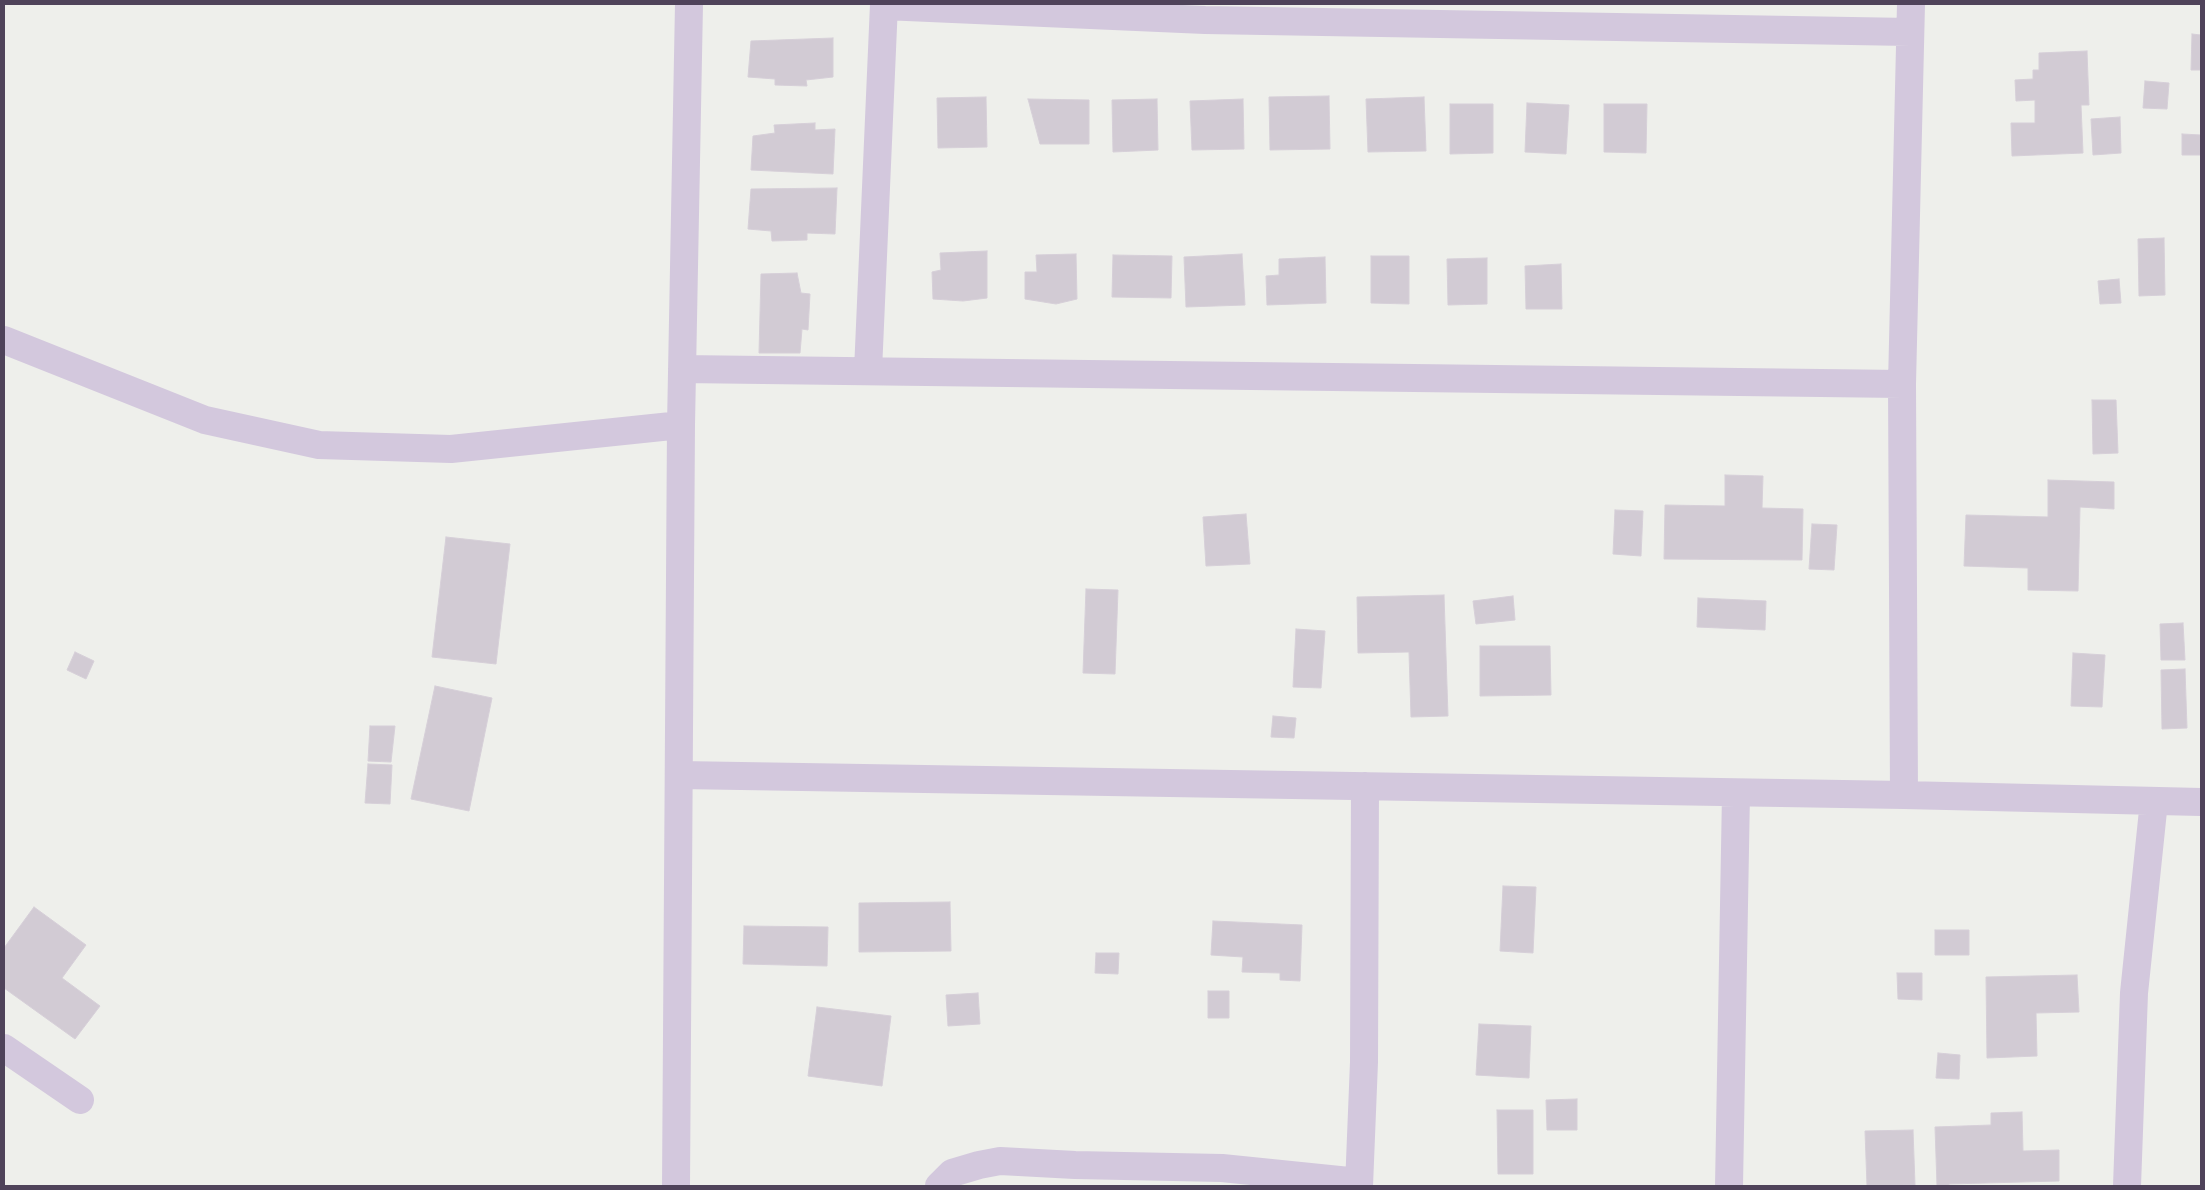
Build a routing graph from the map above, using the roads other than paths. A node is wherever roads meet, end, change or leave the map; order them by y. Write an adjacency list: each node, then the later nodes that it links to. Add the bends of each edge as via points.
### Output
1 (689, 4): 7 (street)
2 (1911, 4): 5 (street)
3 (884, 5): 4 (street); 8 (street)
4 (1206, 12): 5 (street)
5 (1910, 32): 9 (street)
6 (4, 340): 10 (street, via 206,420 318,446 451,449)
7 (682, 369): 8 (street); 10 (street)
8 (868, 371): 9 (street)
9 (1902, 384): 14 (street)
10 (680, 426): 11 (street)
11 (680, 775): 12 (street); 20 (street)
12 (1365, 786): 13 (street); 19 (street, via 1364,1062)
13 (1736, 793): 14 (street); 22 (street)
14 (1904, 795): 15 (street)
15 (2154, 801): 16 (street); 23 (street, via 2134,994)
16 (2201, 802)
17 (4, 1048): 18 (street)
18 (80, 1100)
19 (1359, 1184): 21 (street, via 1222,1168 1000,1161 952,1173)
20 (676, 1186)
21 (939, 1186)
22 (1729, 1186)
23 (2127, 1186)

